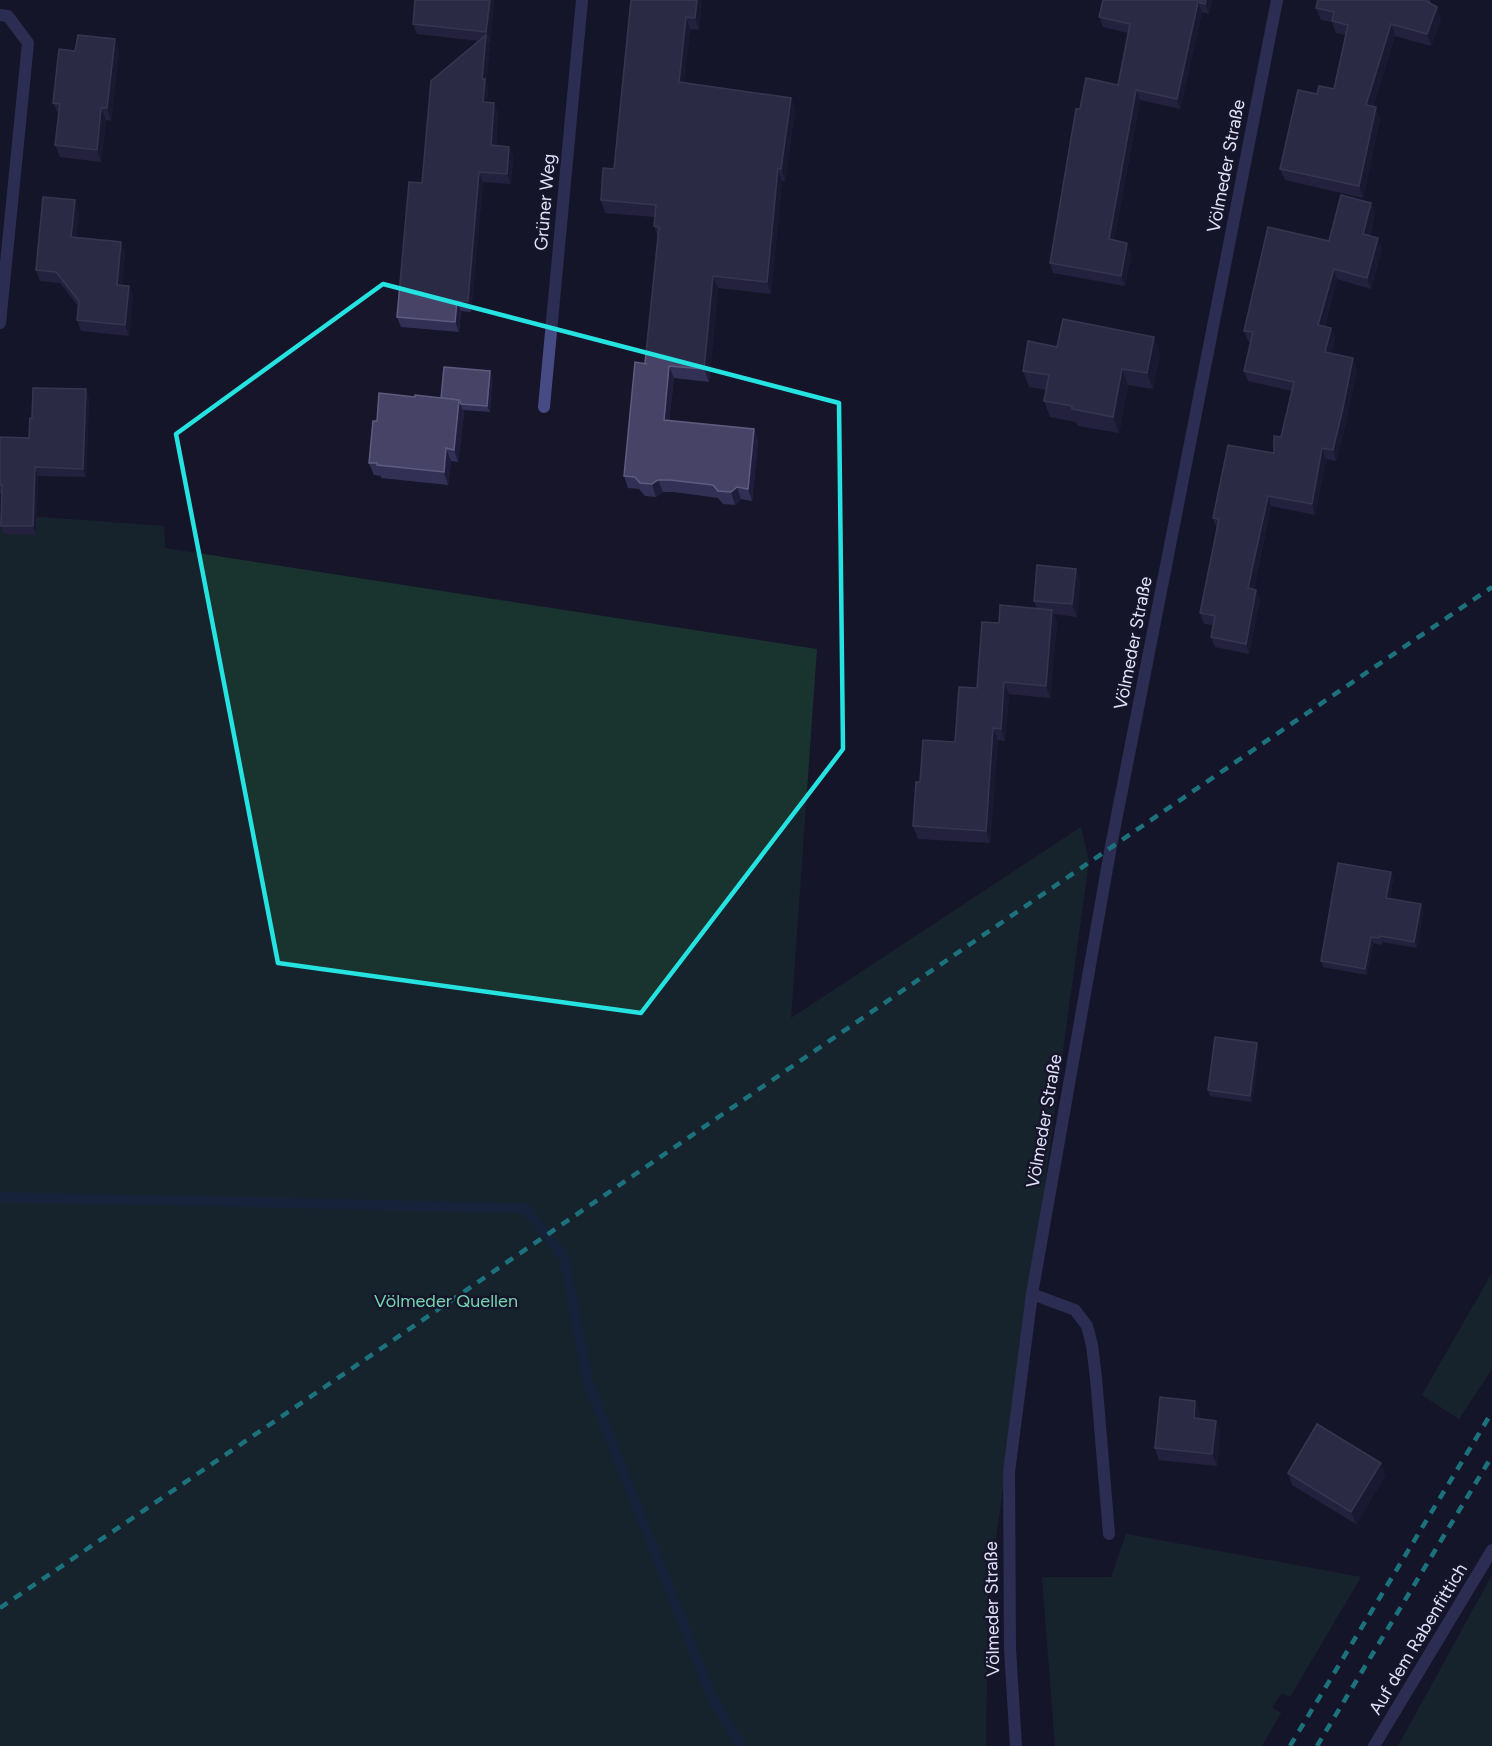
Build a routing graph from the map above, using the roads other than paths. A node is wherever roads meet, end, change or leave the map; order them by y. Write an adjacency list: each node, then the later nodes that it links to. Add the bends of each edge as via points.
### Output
1 (582, 0): 5 (street, Grüner Weg)
2 (1277, 0): 6 (street, Völmeder Straße, via 1110,855)
3 (0, 15): 4 (street, via 8,16 28,42)
4 (0, 323)
5 (544, 406)
6 (1032, 1294): 7 (street, via 1075,1310 1087,1326 1096,1378); 9 (street, Völmeder Straße, via 1009,1472 1010,1649)
7 (1109, 1534)
8 (1492, 1550): 10 (street, Auf dem Rabenfittich)
9 (1016, 1746)
10 (1374, 1746)

